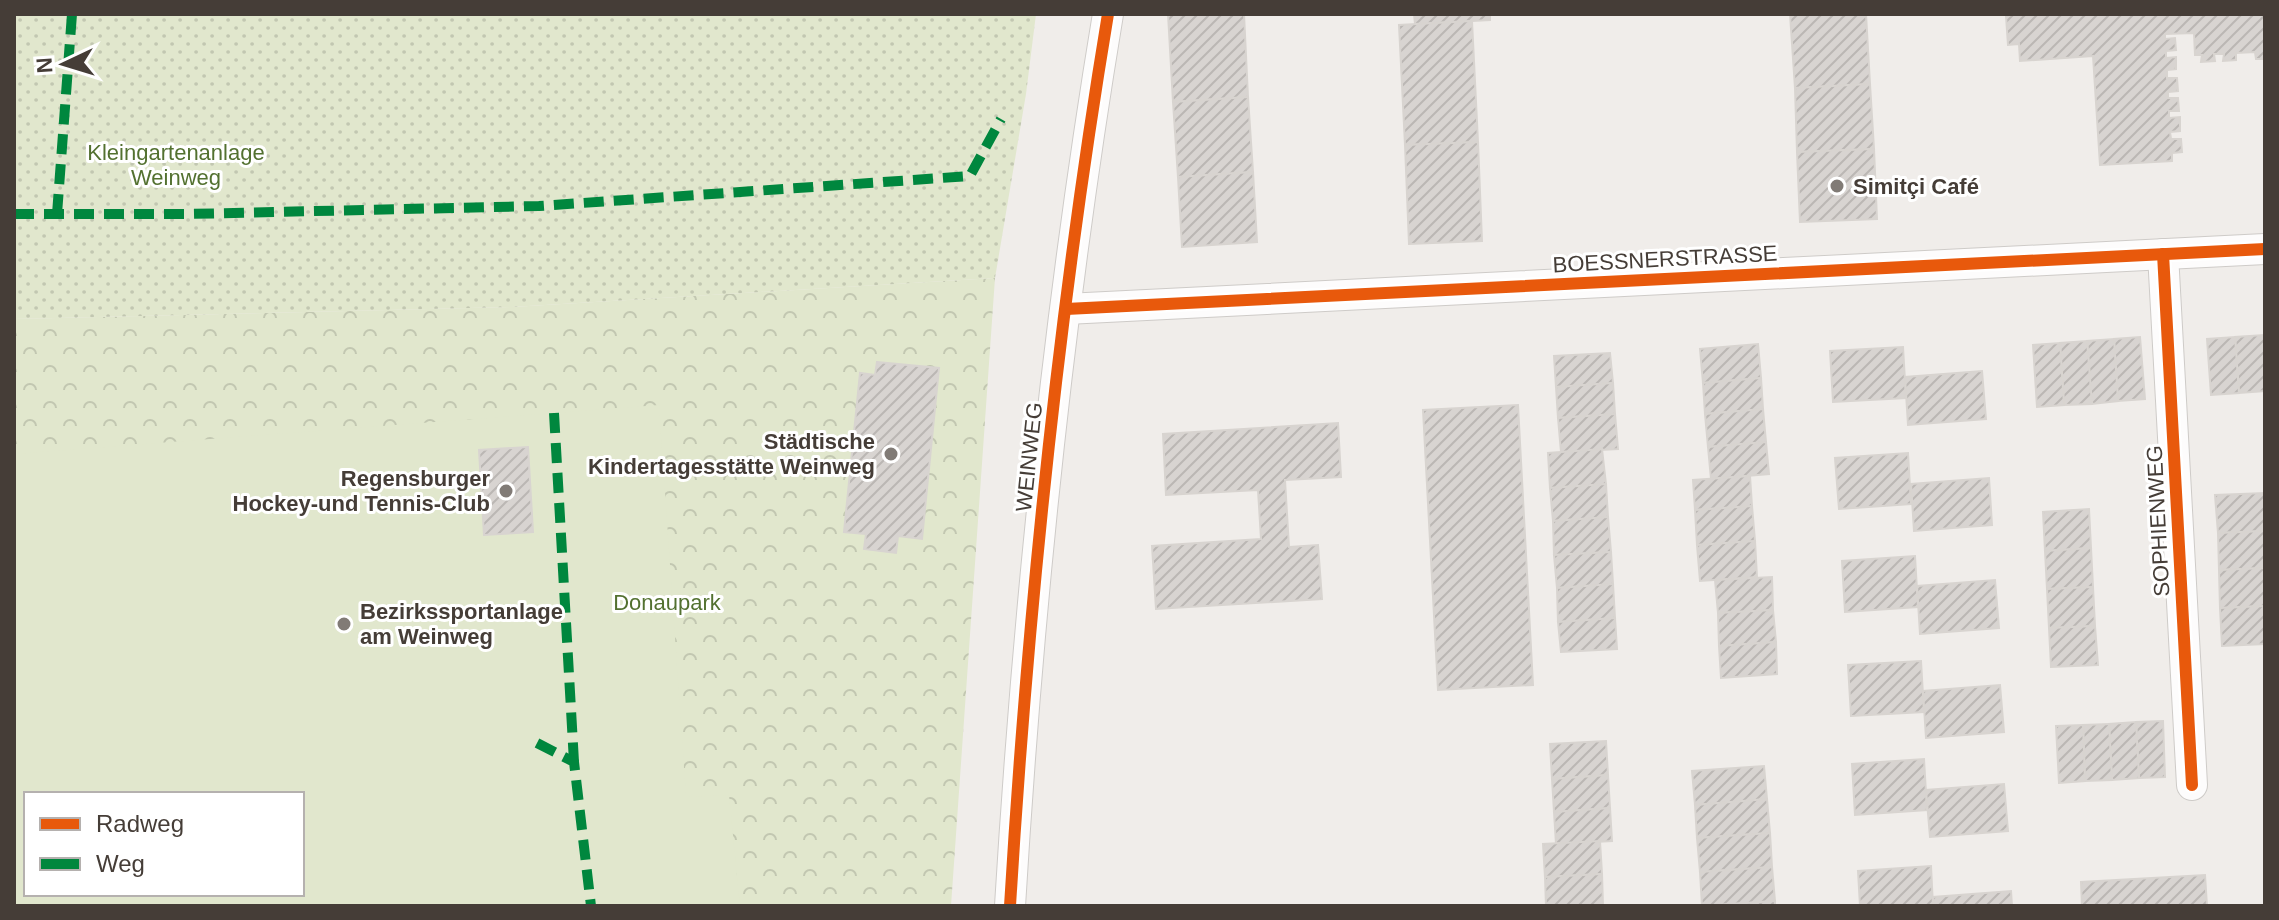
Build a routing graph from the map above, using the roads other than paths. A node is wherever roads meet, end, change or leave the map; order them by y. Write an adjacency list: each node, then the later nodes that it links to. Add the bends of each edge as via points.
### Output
1 (1108, 14): 4 (street, WEINWEG, via 1082,168)
2 (2265, 249): 3 (street, BOESSNERSTRASSE)
3 (2163, 254): 4 (street, BOESSNERSTRASSE); 5 (street, SOPHIENWEG)
4 (1066, 309): 6 (street, WEINWEG, via 1023,692)
5 (2192, 785)
6 (1010, 906)

